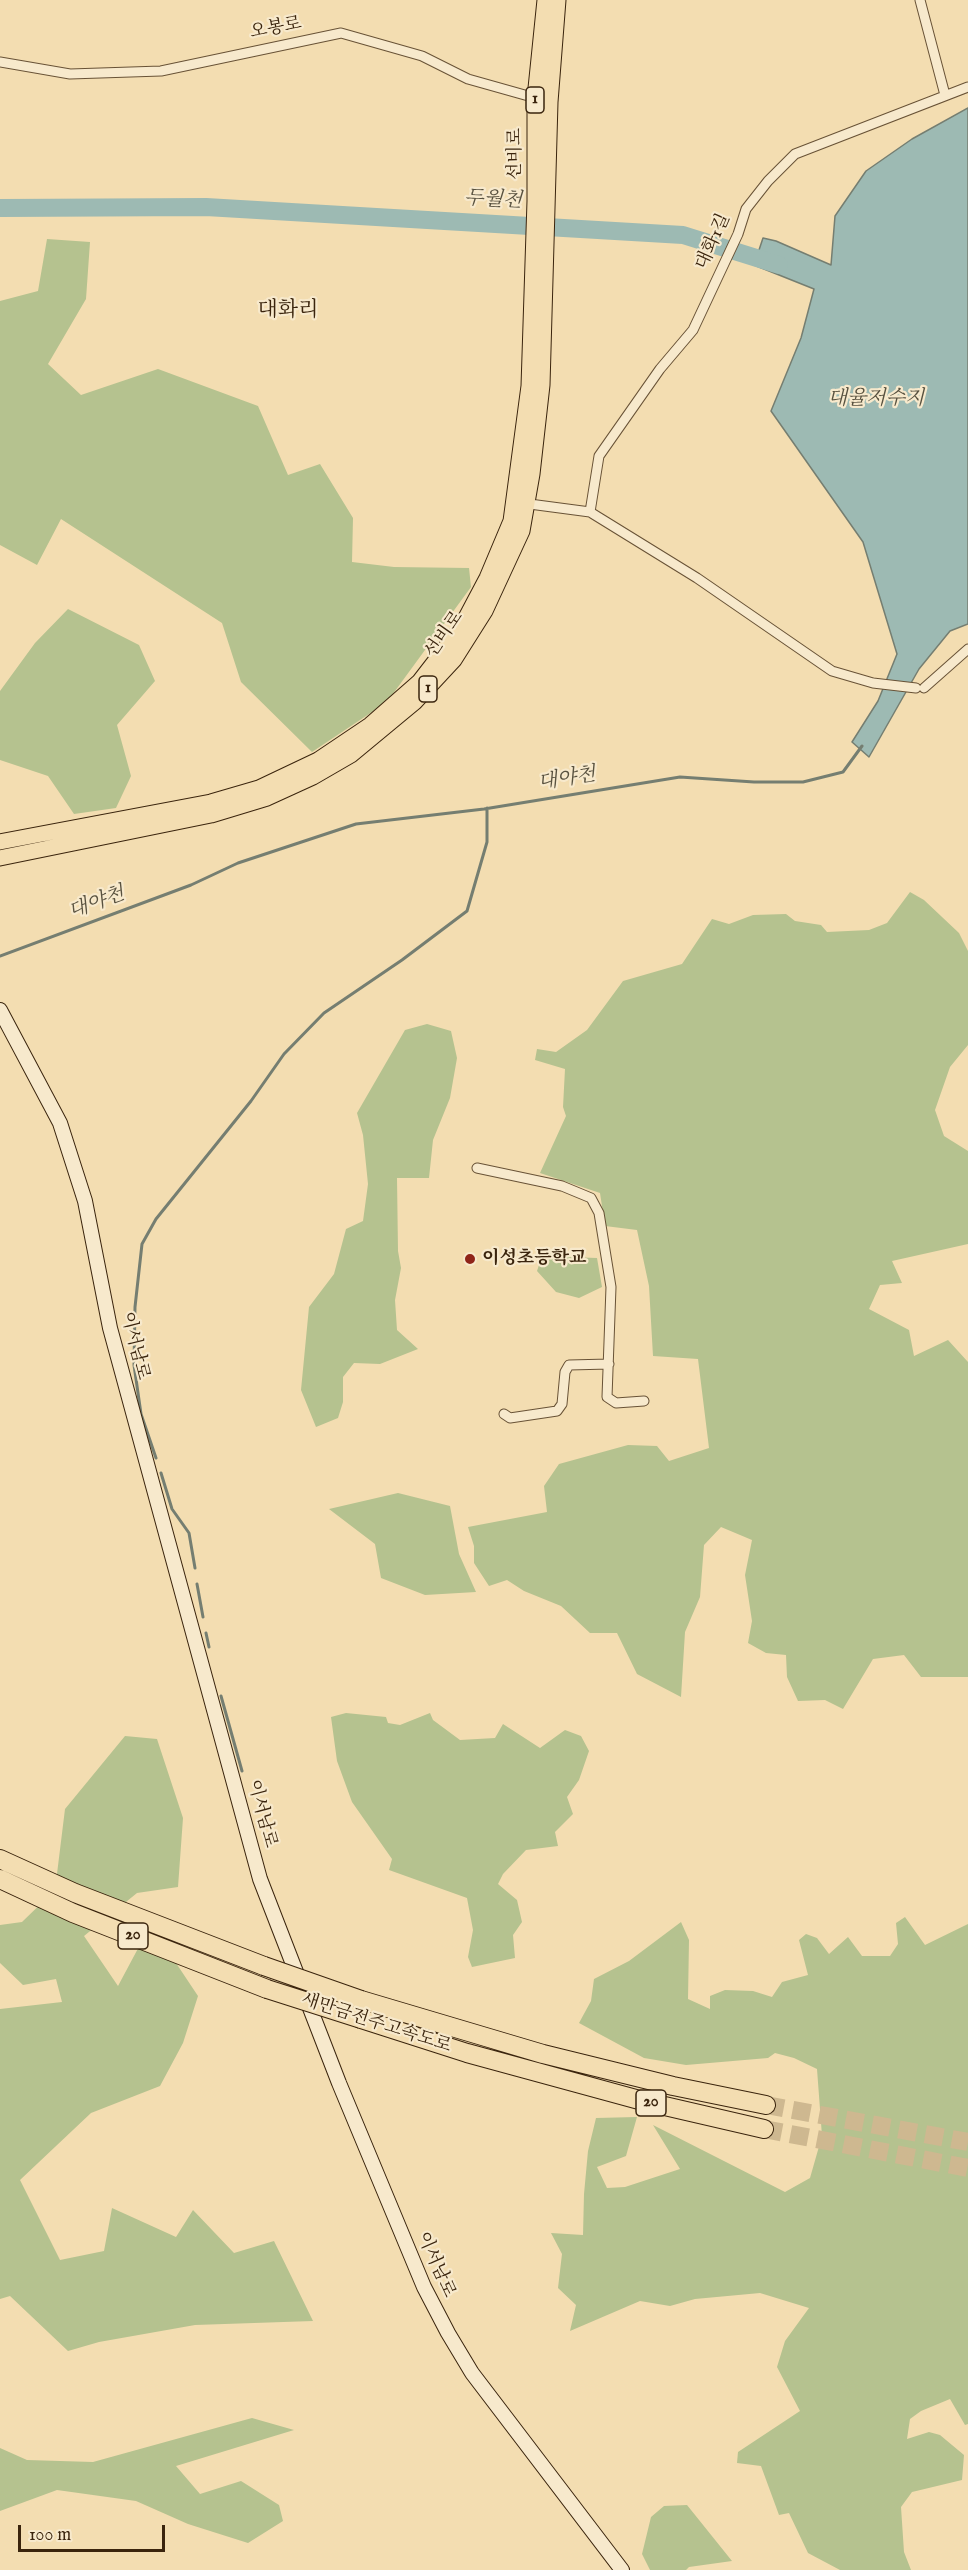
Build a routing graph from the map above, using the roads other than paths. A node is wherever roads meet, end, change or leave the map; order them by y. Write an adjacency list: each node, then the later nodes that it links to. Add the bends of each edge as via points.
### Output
1 (545, 0): 7 (main road, 선비로 / 1)
2 (558, 0): 7 (main road, 선비로 / 1)
3 (920, 0): 6 (street)
4 (0, 62): 7 (street, 오봉로, via 70,74 160,70 341,33 422,56 468,80)
5 (968, 87): 6 (street, 대화1길)
6 (945, 95): 9 (street, 대화1길, via 795,154 768,181 746,209 693,330 660,369 599,456)
7 (542, 100): 8 (main road, 선비로 / 1, via 542,385)
8 (521, 503): 9 (street); 11 (main road, 선비로 / 1, via 460,629 418,682 370,725 318,760 259,788 211,802); 12 (main road, 선비로 / 1, via 522,531 485,611 454,660 416,702 351,755 267,798 211,815)
9 (590, 512): 10 (street, via 697,578 832,671 873,683 920,688)
10 (966, 653)
11 (0, 842)
12 (0, 858)
13 (0, 1010): 22 (main road, 이서남로, via 60,1123 85,1201 110,1328 260,1879 339,2082 447,2333 472,2373)
14 (477, 1167): 15 (street, via 562,1186 591,1198 599,1213 611,1287)
15 (609, 1364): 16 (street, via 607,1397 616,1403); 17 (street, via 569,1365 562,1404 557,1411 510,1418)
16 (644, 1401)
17 (504, 1414)
18 (0, 1859): 20 (highway, 새만금전주고속도로 / 20, bridge, via 75,1893 361,2000 543,2054)
19 (0, 1879): 21 (highway, 새만금전주고속도로 / 20, bridge, via 74,1913 267,1989 514,2066)
20 (766, 2105)
21 (764, 2129)
22 (622, 2570)

